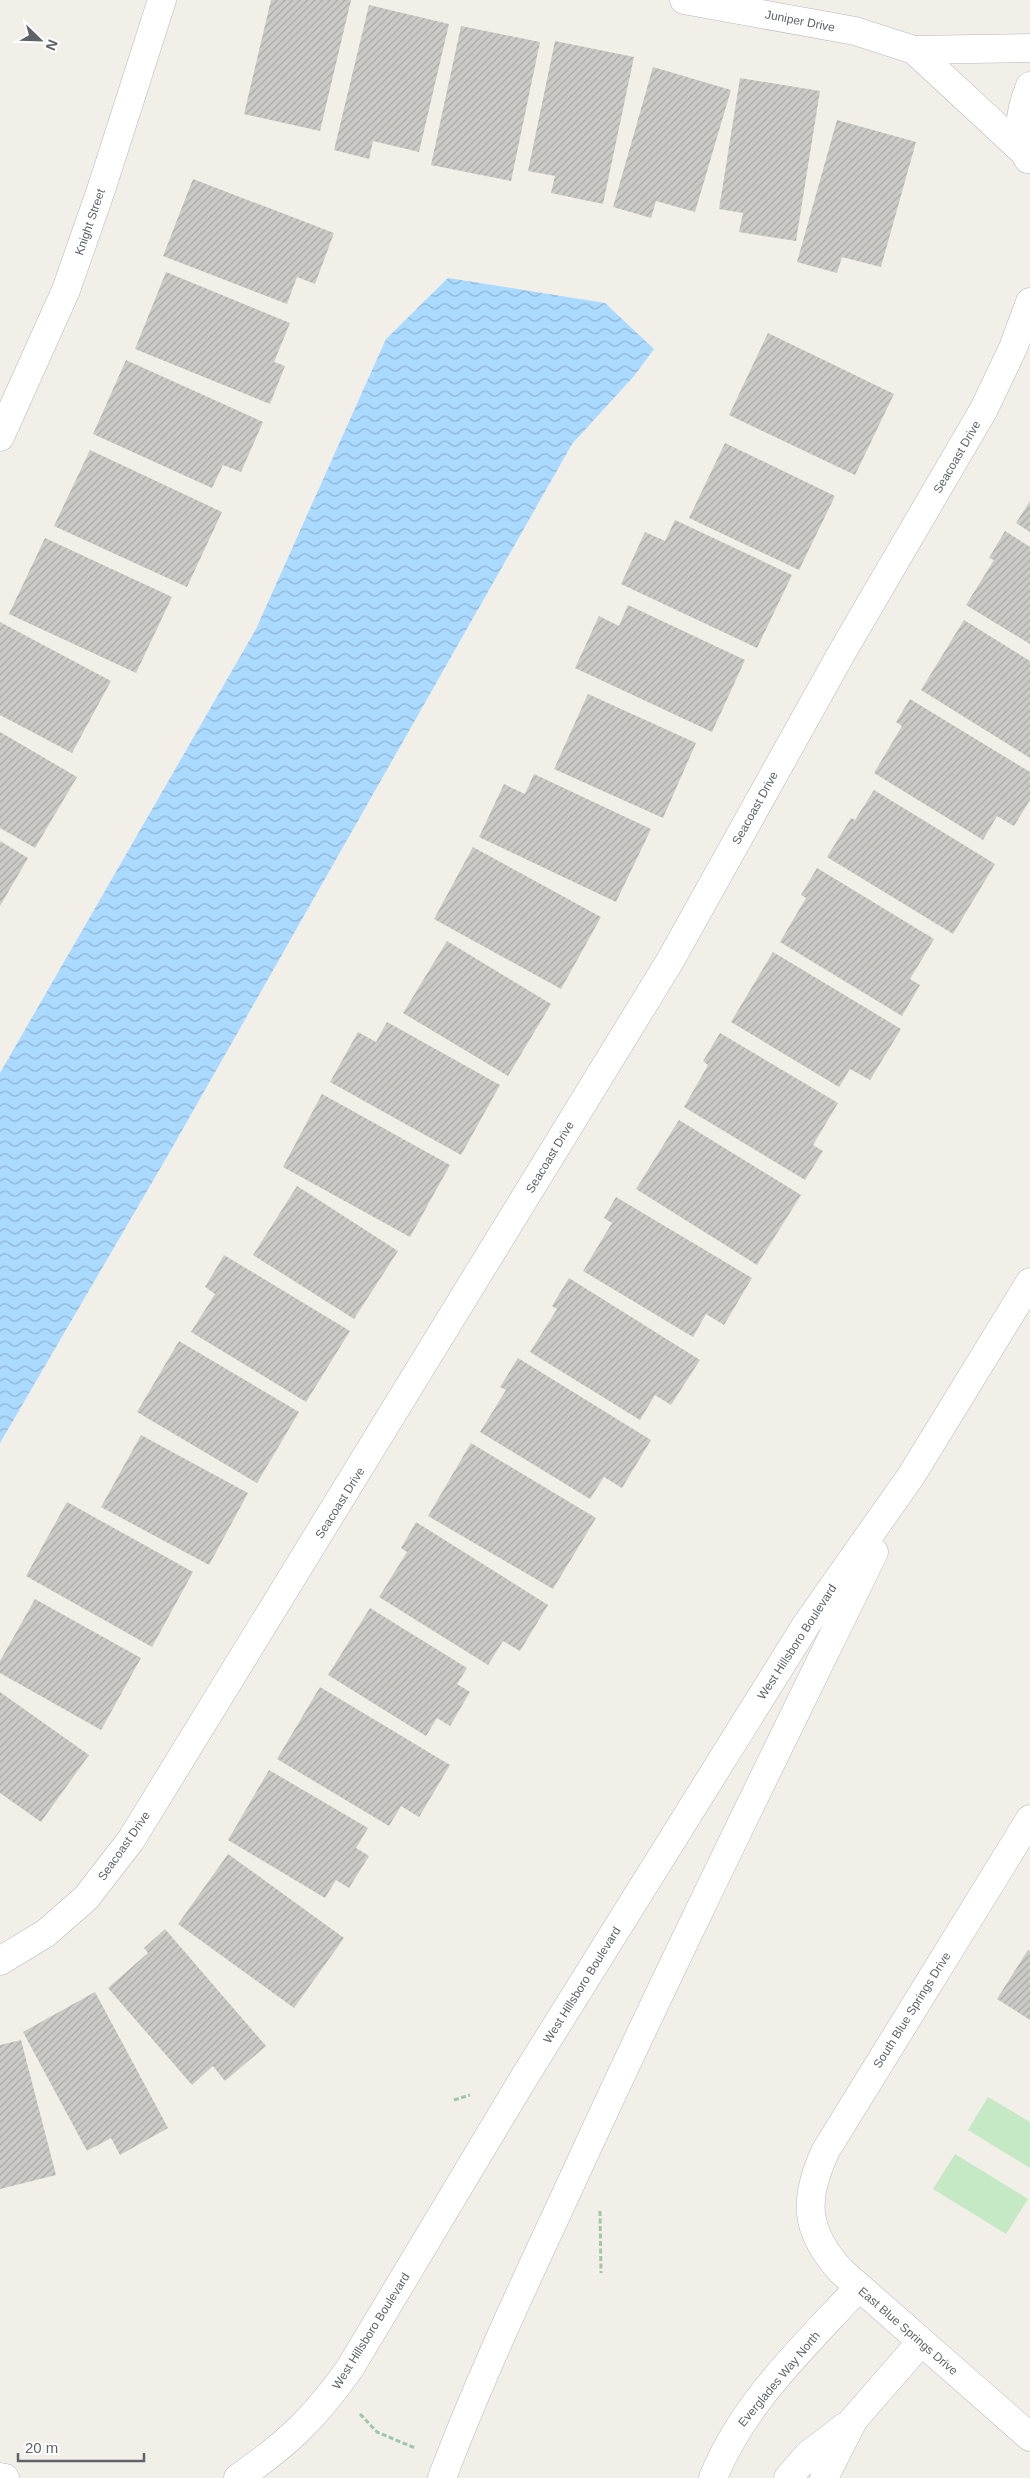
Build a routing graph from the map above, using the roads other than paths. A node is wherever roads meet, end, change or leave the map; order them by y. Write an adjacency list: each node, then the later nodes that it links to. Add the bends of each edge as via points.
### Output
1 (162, 0): 8 (street, Knight Street, via 66,290)
2 (684, 0): 4 (street, Juniper Drive, via 855,31)
3 (1030, 48): 4 (street)
4 (914, 50): 6 (street)
5 (1030, 86): 6 (street, via 1022,107 1020,130)
6 (1027, 157)
7 (1030, 302): 12 (street, Seacoast Drive, via 1013,348 984,409 841,654 670,961 136,1832 86,1898 46,1933)
8 (0, 437)
9 (1030, 1282): 10 (street, West Hillsboro Boulevard)
10 (910, 1476): 20 (street, West Hillsboro Boulevard, via 806,1625 525,2076 350,2368 292,2438); 22 (street, West Hillsboro Boulevard, via 742,1818 598,2124 488,2365)
11 (1030, 1819): 13 (street, South Blue Springs Drive, via 826,2150 811,2190)
12 (0, 1960)
13 (809, 2208): 14 (street, East Blue Springs Drive, via 812,2225 828,2256)
14 (858, 2288): 15 (street, East Blue Springs Drive); 23 (street, Everglades Way North, via 750,2410 727,2445)
15 (921, 2342): 16 (street); 17 (street, East Blue Springs Drive)
16 (854, 2419): 24 (street, via 808,2455); 25 (street)
17 (1030, 2437)
18 (0, 2477): 19 (street)
19 (5, 2478)
20 (236, 2478): 21 (street)
21 (244, 2478)
22 (442, 2478)
23 (713, 2478)
24 (788, 2478)
25 (824, 2478)

